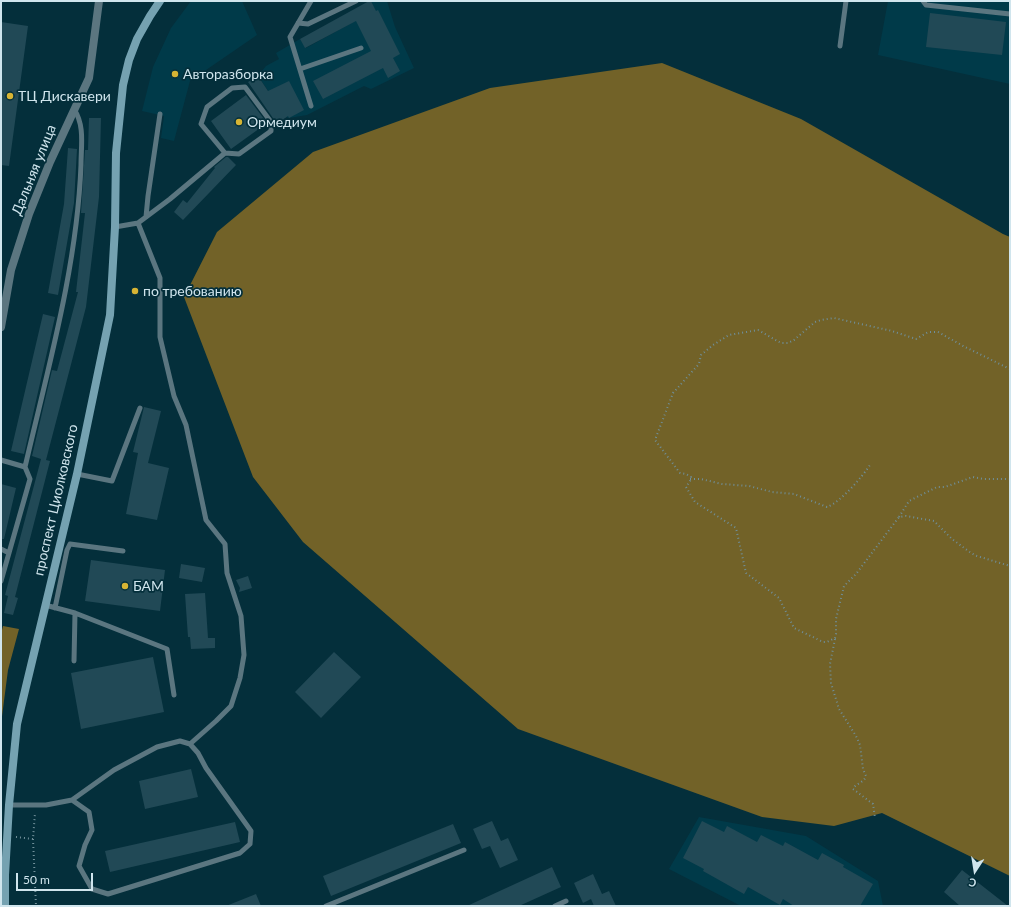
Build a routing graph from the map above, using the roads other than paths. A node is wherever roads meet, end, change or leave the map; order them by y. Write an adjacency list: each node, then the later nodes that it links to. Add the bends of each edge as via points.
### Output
1 (99, 1): 13 (street, Дальняя улица, via 89,78)
2 (160, 1): 18 (main road, проспект Циолковского, via 133,50 126,72 116,153)
3 (311, 1): 8 (lane)
4 (356, 1): 8 (lane, via 308,24)
5 (846, 1): 9 (lane)
6 (923, 1): 7 (lane, via 926,5)
7 (1010, 14)
8 (298, 23): 11 (lane, via 290,37)
9 (840, 46)
10 (361, 48): 11 (lane)
11 (300, 69): 12 (lane)
12 (310, 106)
13 (74, 109): 19 (street, Дальняя улица, via 29,214 11,270); 23 (lane, via 80,117 82,129 79,197 64,301)
14 (160, 114): 16 (lane)
15 (225, 154): 15 (lane, via 239,154 271,131 271,122 245,87 232,88 207,107 201,124); 16 (lane)
16 (146, 217): 17 (lane)
17 (138, 223): 18 (lane); 34 (lane, via 160,278 160,337 174,396 186,424 206,520 225,544 227,573 242,624 244,656 231,706)
18 (115, 227): 24 (main road, проспект Циолковского, via 110,315)
19 (2, 316): 20 (street, Дальняя улица)
20 (1, 327)
21 (140, 408): 24 (lane, via 112,481)
22 (1, 460): 23 (lane)
23 (25, 467): 27 (lane, via 30,479)
24 (77, 474): 29 (main road, проспект Циолковского)
25 (1, 549): 27 (lane)
26 (123, 551): 30 (lane, via 70,544)
27 (10, 553): 28 (lane)
28 (1, 581)
29 (45, 605): 30 (lane); 36 (main road, проспект Циолковского, via 17,724)
30 (55, 608): 31 (lane)
31 (75, 613): 32 (lane); 33 (lane, via 167,649)
32 (74, 661)
33 (174, 695)
34 (190, 744): 35 (lane, via 180,741 157,747 114,770); 35 (lane, via 251,830 250,844 240,853 108,894 92,889 79,866 92,830 89,812)
35 (72, 800): 36 (lane, via 46,805)
36 (8, 805): 39 (main road, проспект Циолковского)
37 (464, 850): 40 (lane)
38 (566, 901): 41 (lane)
39 (5, 906)
40 (326, 906)
41 (555, 906)

